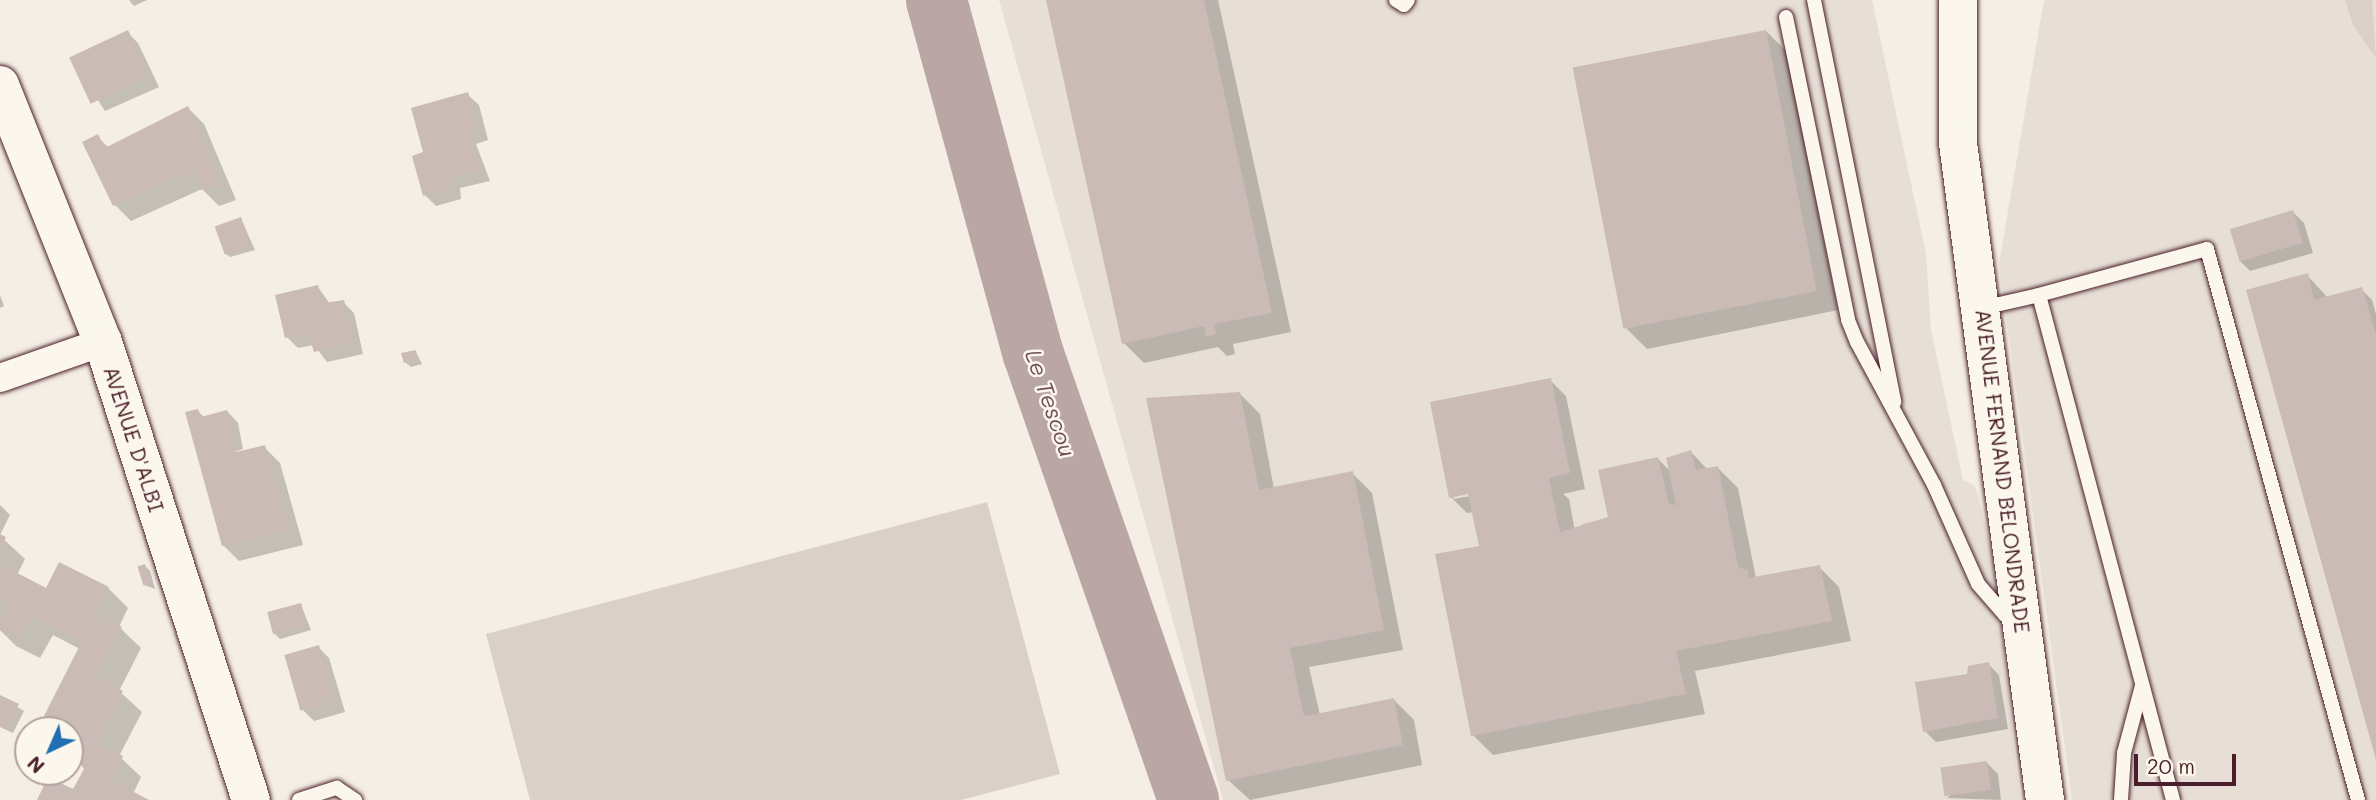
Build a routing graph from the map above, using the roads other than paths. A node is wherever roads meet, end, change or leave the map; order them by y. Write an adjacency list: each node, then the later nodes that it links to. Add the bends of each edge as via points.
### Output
1 (1396, 0): 2 (lane, via 1404,5)
2 (1408, 0)
3 (1814, 0): 11 (lane)
4 (1958, 0): 8 (street, AVENUE FERNAND BELONDRADE, via 1958,143)
5 (1786, 17): 11 (lane, via 1848,320)
6 (0, 85): 9 (street, AVENUE D'ALBI)
7 (2039, 295): 8 (lane); 13 (lane); 20 (lane, via 2207,249)
8 (1982, 307): 12 (street, AVENUE FERNAND BELONDRADE)
9 (103, 342): 10 (street); 14 (street, AVENUE D'ALBI)
10 (0, 378)
11 (1896, 414): 12 (lane, via 1978,584 2005,615)
12 (2022, 620): 17 (street, AVENUE FERNAND BELONDRADE)
13 (2143, 685): 18 (lane, via 2124,753); 19 (lane)
14 (251, 800)
15 (299, 800): 16 (lane, via 337,788)
16 (355, 800)
17 (2045, 800)
18 (2121, 800)
19 (2173, 800)
20 (2358, 800)

